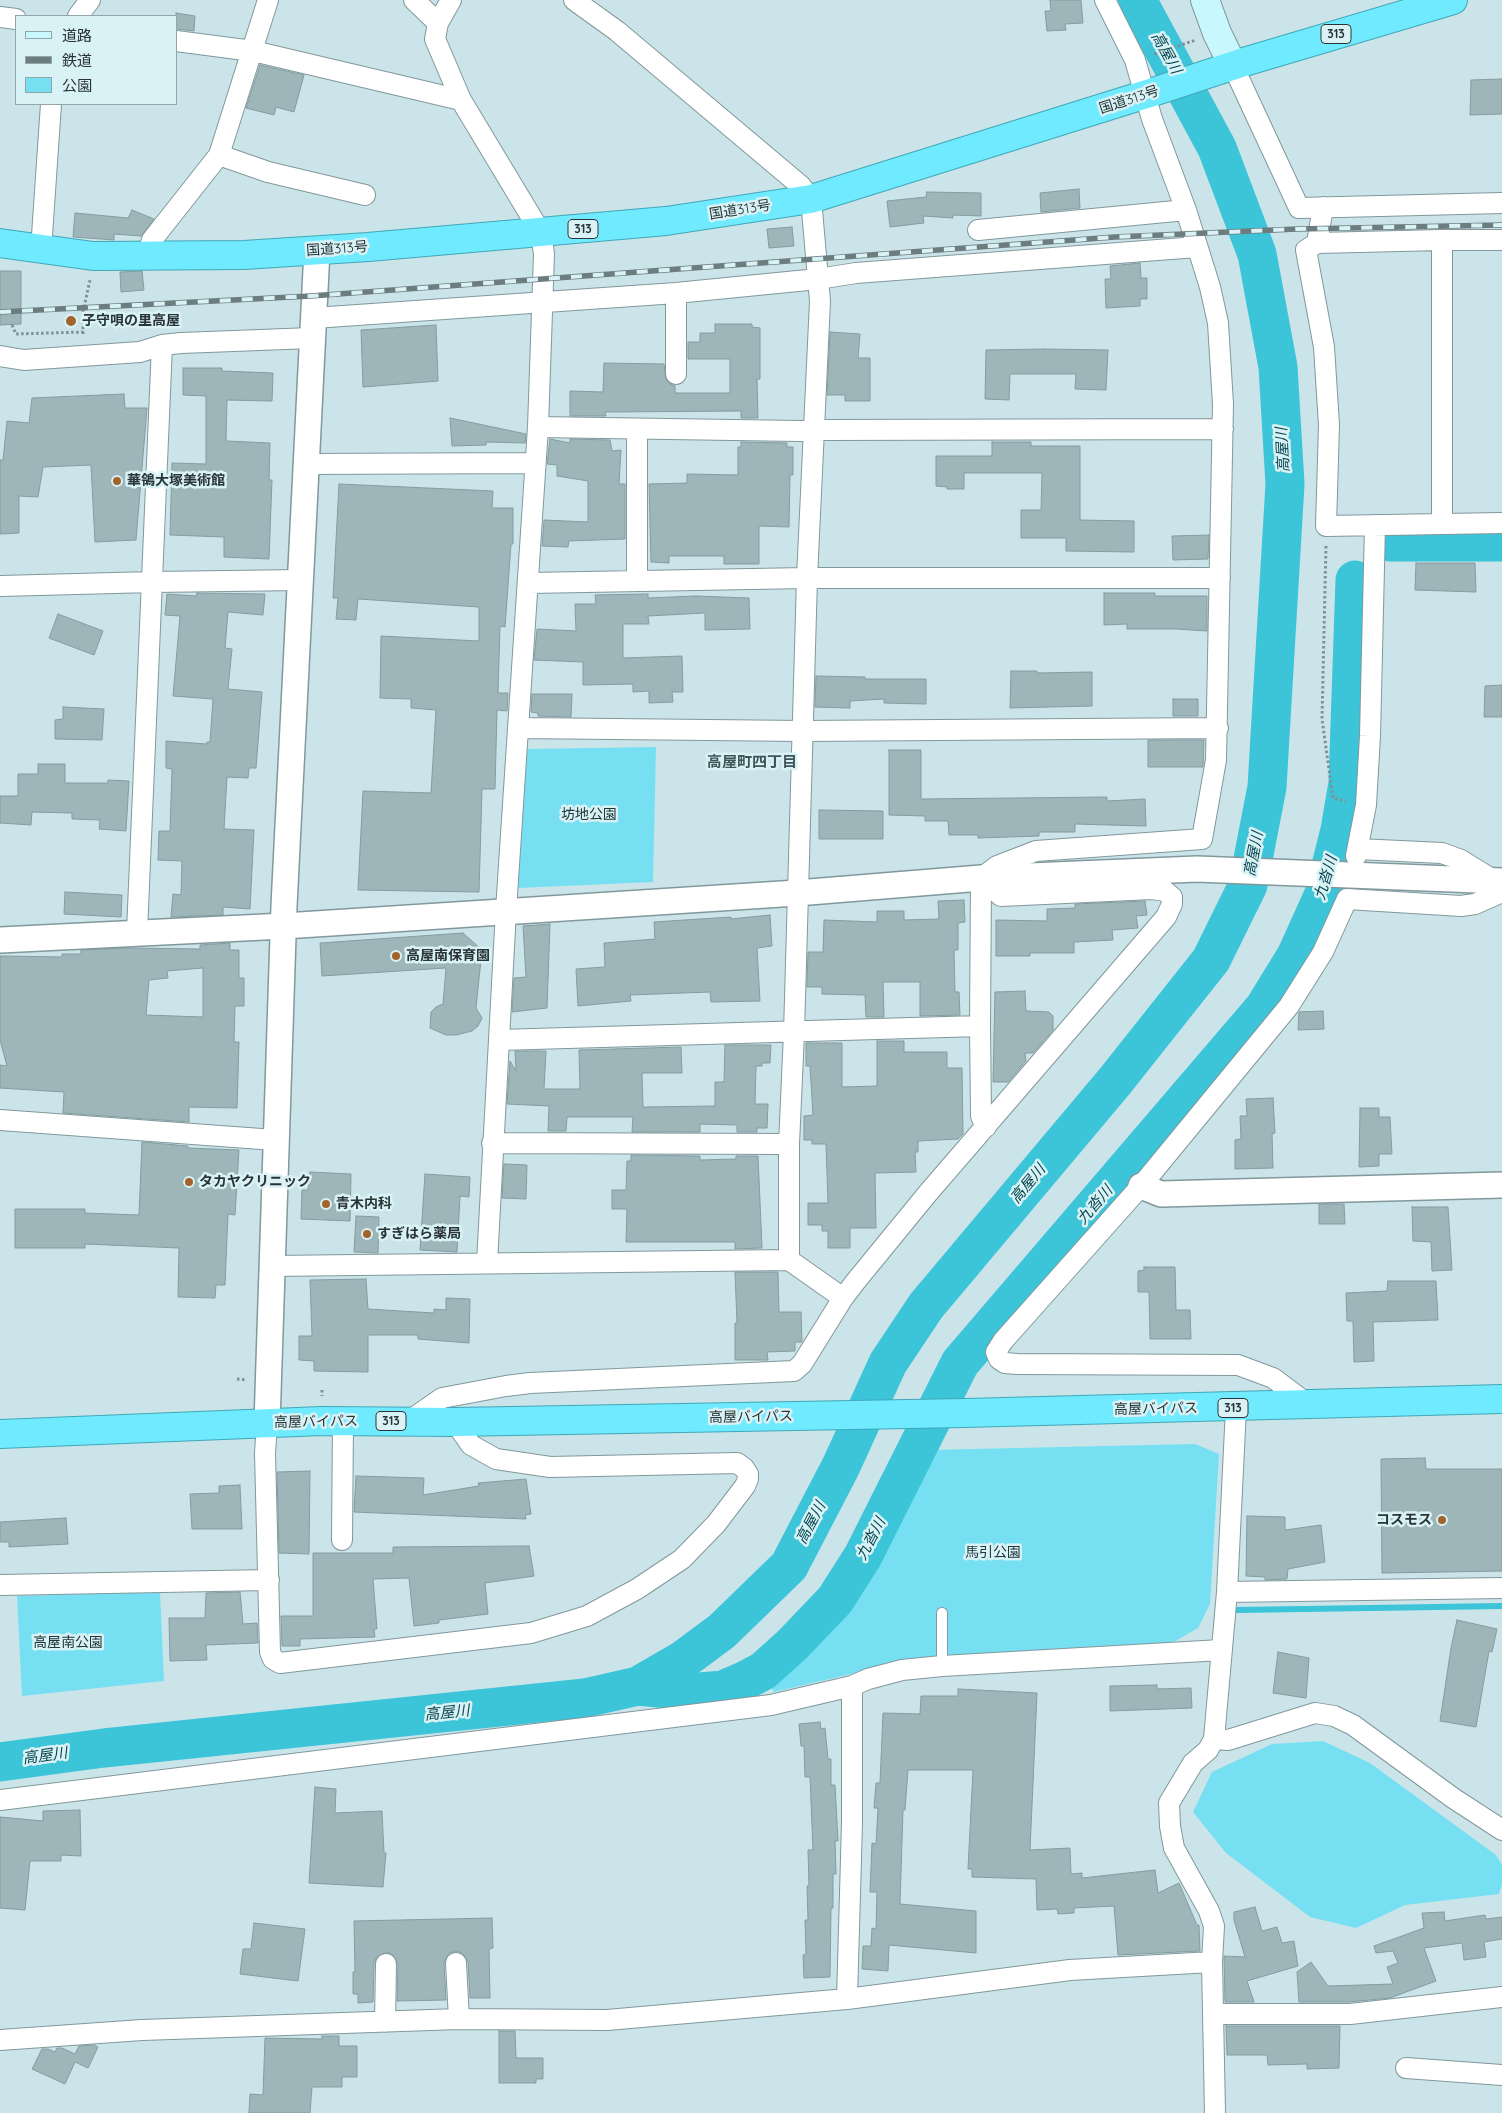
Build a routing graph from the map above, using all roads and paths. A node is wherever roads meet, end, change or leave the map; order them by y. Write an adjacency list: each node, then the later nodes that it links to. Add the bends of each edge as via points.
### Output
1 (90, 0): 9 (street)
2 (268, 0): 15 (street)
3 (414, 0): 12 (street)
4 (451, 0): 12 (street)
5 (574, 0): 23 (street, via 647,56 801,186)
6 (1105, 0): 18 (street)
7 (1205, 0): 17 (main road)
8 (1453, 0): 17 (highway, 国道313号 / 313)
9 (79, 15)
10 (0, 17): 11 (street)
11 (15, 19)
12 (438, 22): 19 (street, via 436,39)
13 (1201, 39): 16 (path)
14 (178, 41): 15 (street)
15 (252, 51): 19 (street); 21 (street)
16 (1149, 56)
17 (1226, 68): 18 (highway, 国道313号 / 313); 25 (street, via 1299,208)
18 (1148, 94): 23 (highway, 国道313号 / 313); 26 (street, via 1152,119)
19 (461, 100): 28 (street)
20 (51, 105): 34 (street)
21 (219, 155): 22 (street, via 268,172); 36 (street, via 152,240)
22 (364, 195)
23 (811, 200): 28 (highway, 国道313号 / 313, via 666,221); 38 (street)
24 (1502, 203): 25 (street)
25 (1323, 207): 32 (street)
26 (1186, 210): 27 (street); 33 (street)
27 (978, 230)
28 (541, 233): 35 (highway, 国道313号 / 313); 40 (street)
29 (1442, 240): 30 (street); 32 (street); 56 (street)
30 (1502, 240)
31 (0, 243): 34 (highway, 国道313号 / 313)
32 (1317, 243): 59 (street, via 1306,250 1324,347 1329,425)
33 (1197, 248): 38 (street, via 856,273); 52 (street, via 1218,323)
34 (41, 250): 36 (highway, 国道313号 / 313, via 93,256)
35 (317, 250): 36 (highway, 国道313号 / 313); 44 (street)
36 (147, 256)
37 (91, 276): 41 (path)
38 (818, 279): 39 (street); 53 (street)
39 (676, 293): 40 (street); 49 (street)
40 (543, 302): 44 (street); 50 (street)
41 (83, 312)
42 (83, 322): 45 (path)
43 (12, 325): 45 (path, via 16,334)
44 (313, 328): 47 (street, via 292,337); 55 (street)
45 (83, 332): 46 (path)
46 (83, 337)
47 (162, 346): 48 (street, via 140,352 24,360); 64 (street)
48 (0, 356)
49 (676, 374)
50 (538, 427): 51 (street); 54 (street)
51 (638, 429): 53 (street); 63 (street)
52 (1222, 429): 53 (street); 61 (street)
53 (815, 430): 60 (street)
54 (535, 463): 55 (street); 65 (street)
55 (306, 464): 62 (street)
56 (1442, 523): 57 (street); 58 (street)
57 (1502, 523)
58 (1375, 525): 59 (street); 71 (street, via 1366,805)
59 (1326, 526): 70 (path, via 1322,719 1333,798)
60 (807, 578): 61 (street); 63 (street); 69 (street)
61 (1220, 578): 68 (street)
62 (301, 580): 64 (street); 76 (street)
63 (637, 581): 65 (street)
64 (153, 582): 66 (street); 77 (street)
65 (528, 583): 67 (street)
66 (0, 586)
67 (519, 728): 69 (street); 75 (street)
68 (1218, 728): 69 (street); 72 (street, via 1216,760 1202,839 1036,851 997,866)
69 (802, 731): 74 (street)
70 (1338, 799)
71 (1351, 873): 72 (street, via 1197,869); 73 (street); 88 (street, via 1323,952 1289,1006)
72 (981, 878): 74 (street); 79 (street); 83 (street, via 1001,896 1152,890 1165,891 1172,896 1166,917)
73 (1500, 885)
74 (797, 893): 75 (street); 80 (street)
75 (506, 910): 76 (street); 81 (street)
76 (284, 926): 77 (street); 84 (street)
77 (137, 932): 78 (street)
78 (0, 940)
79 (980, 1026): 80 (street); 83 (street, via 981,1116)
80 (794, 1033): 81 (street); 86 (street)
81 (499, 1040): 85 (street)
82 (0, 1120): 84 (street)
83 (986, 1127): 92 (street)
84 (276, 1140): 91 (street)
85 (492, 1143): 86 (street); 90 (street)
86 (789, 1144): 89 (street)
87 (1502, 1185): 88 (street, via 1161,1194)
88 (1141, 1186): 98 (street, via 1003,1342 996,1352 999,1359 1017,1364 1238,1365 1273,1378)
89 (789, 1260): 90 (street); 92 (street)
90 (486, 1263): 91 (street)
91 (272, 1266): 102 (street)
92 (843, 1298): 101 (street, via 802,1364 794,1371 506,1386 442,1398)
93 (238, 1379): 94 (path)
94 (246, 1380)
95 (322, 1390): 96 (path)
96 (322, 1396)
97 (1502, 1399): 98 (highway, 高屋バイパス / 313)
98 (1309, 1405): 99 (highway, 高屋バイパス / 313)
99 (1236, 1408): 103 (highway, 高屋バイパス / 313); 109 (street)
100 (343, 1421): 101 (highway, 高屋バイパス / 313); 102 (highway, 高屋バイパス / 313); 105 (street)
101 (409, 1421): 103 (highway, 高屋バイパス / 313)
102 (267, 1422): 104 (highway, 高屋バイパス / 313); 106 (street)
103 (455, 1422): 106 (street, via 471,1445 496,1459 550,1467 737,1463 744,1468 748,1479 716,1524 682,1559 637,1589 587,1616 531,1634 280,1663 270,1652)
104 (0, 1434)
105 (342, 1540)
106 (269, 1580): 107 (street)
107 (0, 1584)
108 (1502, 1588): 109 (street)
109 (1227, 1592): 111 (street)
110 (942, 1613): 112 (lane)
111 (1222, 1650): 112 (street); 114 (street)
112 (942, 1666): 113 (street, via 902,1670)
113 (852, 1686): 115 (street, via 771,1705); 121 (street)
114 (1214, 1739): 116 (street, via 1228,1740 1315,1713 1334,1716); 117 (street, via 1208,1750 1193,1763 1170,1803 1174,1848 1214,1926)
115 (0, 1800)
116 (1502, 1830)
117 (1212, 1962): 121 (street, via 1070,1970); 122 (street)
118 (456, 1963): 123 (street)
119 (386, 1964): 124 (street)
120 (1502, 1996): 122 (street, via 1350,2014)
121 (847, 1999): 123 (street, via 607,2020)
122 (1213, 2014): 128 (street)
123 (459, 2019): 124 (street)
124 (385, 2022): 125 (street, via 142,2030)
125 (0, 2040)
126 (1406, 2068): 127 (street)
127 (1502, 2075)
128 (1215, 2113)

